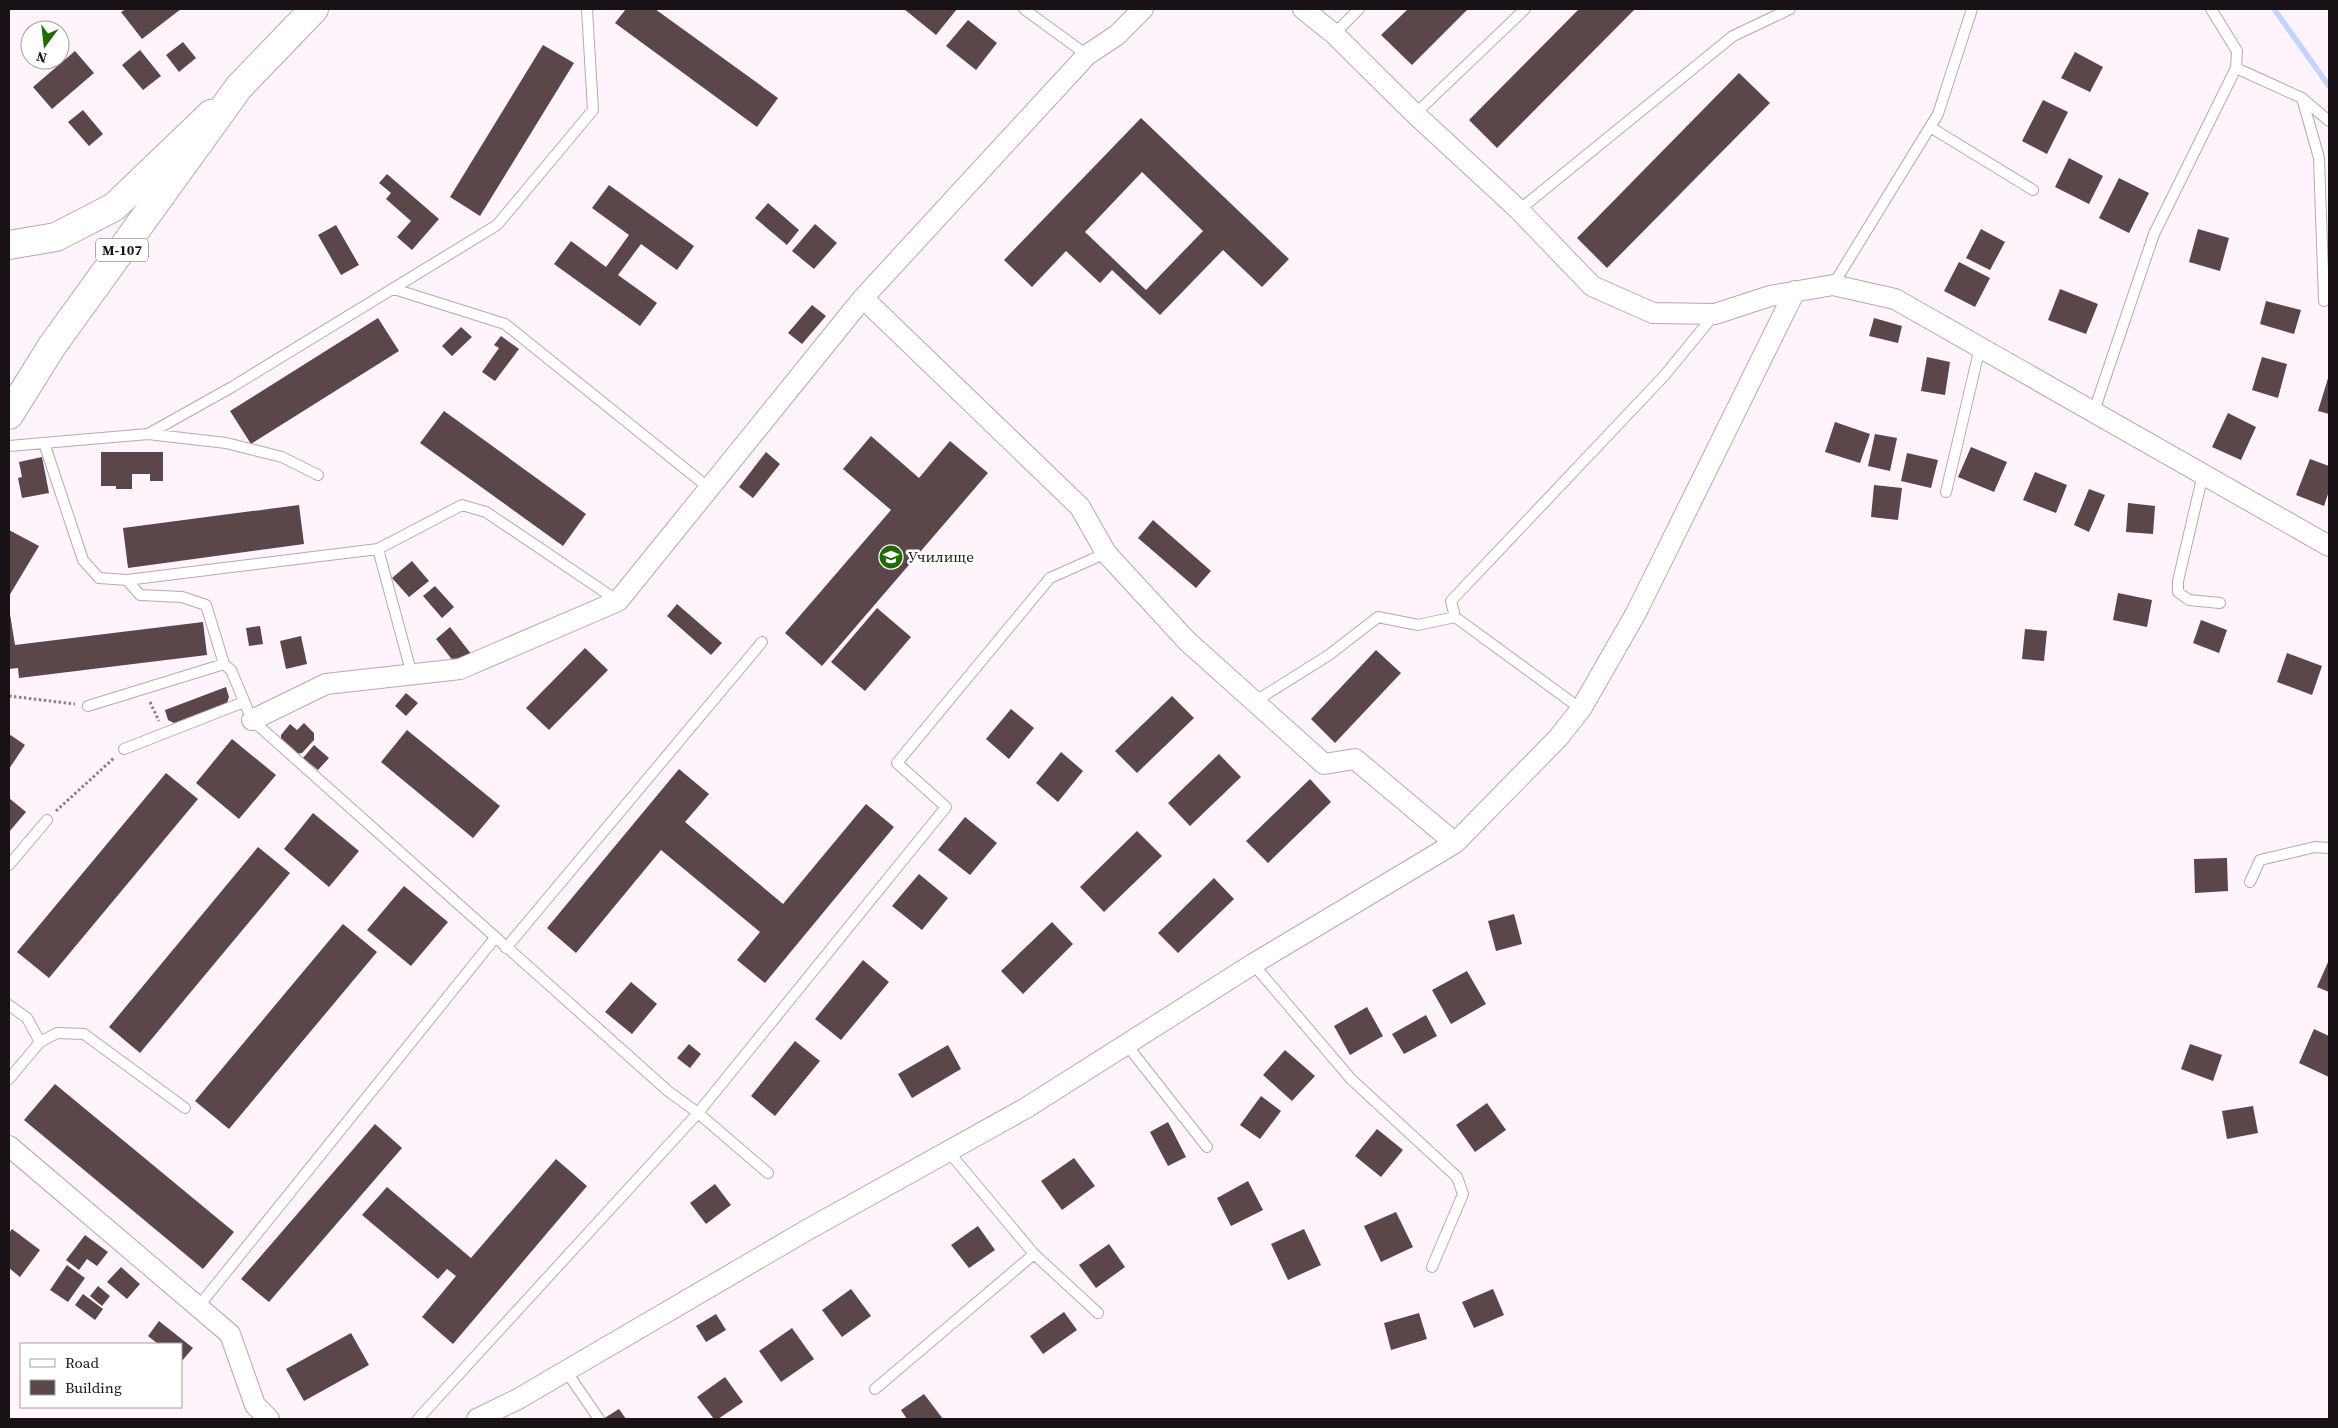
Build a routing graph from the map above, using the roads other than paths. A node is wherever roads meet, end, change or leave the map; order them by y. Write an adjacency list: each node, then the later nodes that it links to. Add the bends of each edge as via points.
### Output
1 (314, 9): 14 (main road, М-107)
2 (587, 9): 23 (lane, via 593,110 498,225)
3 (1024, 9): 12 (lane)
4 (1143, 9): 12 (street, via 1117,35)
5 (1303, 9): 11 (street)
6 (1359, 9): 11 (lane)
7 (1525, 9): 16 (lane)
8 (1790, 9): 20 (lane, via 1733,36)
9 (1972, 9): 18 (lane, via 1938,114)
10 (2211, 9): 13 (lane, via 2236,51)
11 (1334, 34): 16 (street)
12 (1087, 55): 25 (street)
13 (2236, 68): 15 (lane); 29 (lane, via 2154,234)
14 (239, 87): 21 (main road, via 114,207 56,236); 30 (main road, М-107, via 52,346)
15 (2302, 98): 17 (lane); 26 (lane, via 2319,158)
16 (1415, 114): 20 (street)
17 (2329, 121)
18 (1930, 127): 19 (lane); 22 (lane)
19 (2033, 190)
20 (1520, 210): 27 (street, via 1592,286 1653,313)
21 (9, 245)
22 (1833, 285): 24 (street); 28 (street, via 1895,300)
23 (394, 289): 31 (lane); 36 (lane, via 505,324)
24 (1795, 292): 27 (street, via 1770,296); 51 (street, via 1636,613)
25 (863, 298): 36 (street); 40 (street, via 1080,507)
26 (2324, 301)
27 (1715, 314): 44 (lane, via 1657,383 1451,601)
28 (1980, 347): 29 (street); 37 (lane)
29 (2094, 411): 34 (street)
30 (9, 415)
31 (148, 434): 32 (lane); 35 (lane, via 226,443 282,457)
32 (44, 443): 33 (lane); 41 (lane, via 83,560 99,578)
33 (9, 446)
34 (2203, 474): 38 (street); 43 (lane, via 2178,592 2188,600)
35 (318, 475)
36 (709, 488): 42 (street)
37 (1946, 492)
38 (2329, 546)
39 (378, 549): 41 (lane); 42 (lane, via 462,505 486,512); 47 (lane)
40 (1106, 553): 49 (street, via 1187,641); 67 (lane, via 1050,578 897,763 946,807)
41 (126, 580): 46 (lane, via 140,596 182,597 206,605)
42 (618, 601): 47 (street, via 460,669)
43 (2220, 603)
44 (1455, 618): 49 (lane, via 1418,625 1378,617 1329,655); 51 (lane)
45 (762, 642): 60 (lane)
46 (224, 664): 48 (lane, via 231,670); 50 (lane)
47 (412, 674): 52 (street, via 326,684)
48 (244, 702): 52 (lane); 53 (lane)
49 (1254, 702): 55 (street, via 1324,764 1355,760)
50 (88, 706)
51 (1581, 709): 55 (street, via 1558,738)
52 (252, 720): 59 (lane)
53 (124, 749)
54 (47, 820): 57 (lane)
55 (1455, 843): 61 (street)
56 (2329, 848): 58 (lane, via 2314,847 2260,860)
57 (9, 865)
58 (2250, 882)
59 (495, 938): 60 (lane); 74 (lane)
60 (506, 948): 67 (lane, via 668,1091)
61 (1253, 964): 64 (street); 73 (lane, via 1351,1079 1457,1177 1463,1194)
62 (9, 1005): 63 (lane, via 27,1018)
63 (40, 1042): 65 (lane); 66 (lane, via 57,1033 84,1034)
64 (1126, 1044): 69 (lane); 70 (street, via 1026,1108)
65 (9, 1079)
66 (185, 1108)
67 (698, 1113): 71 (lane); 79 (lane)
68 (9, 1146): 74 (street)
69 (1207, 1147)
70 (948, 1152): 72 (lane); 76 (street)
71 (768, 1173)
72 (1034, 1254): 75 (lane); 77 (lane)
73 (1432, 1267)
74 (198, 1306): 78 (street, via 230,1334 255,1405)
75 (1098, 1313)
76 (566, 1371): 80 (street); 81 (lane)
77 (875, 1389)
78 (269, 1419)
79 (418, 1419)
80 (478, 1419)
81 (599, 1419)

